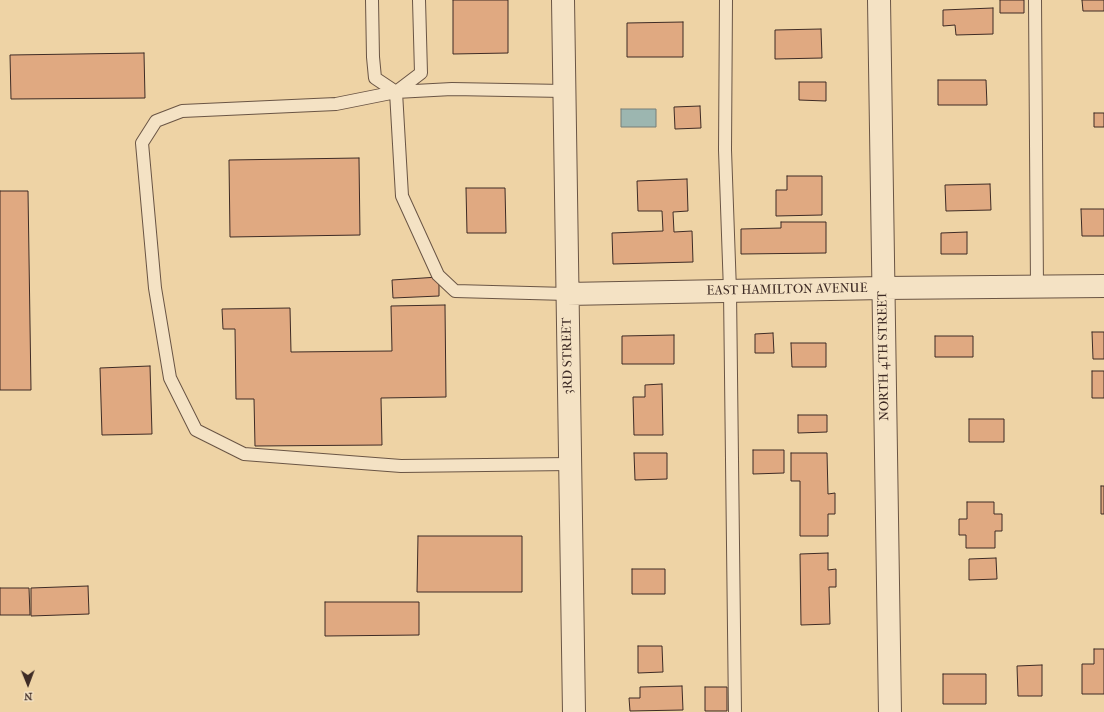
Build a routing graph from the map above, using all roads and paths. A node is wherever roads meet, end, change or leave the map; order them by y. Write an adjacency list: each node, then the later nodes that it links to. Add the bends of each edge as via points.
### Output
1 (372, 0): 8 (lane, via 375,78)
2 (418, 0): 8 (lane, via 421,73)
3 (563, 0): 7 (street, 3RD STREET)
4 (726, 0): 12 (lane, via 725,150)
5 (879, 0): 11 (street, NORTH 4TH STREET)
6 (1035, 0): 10 (lane)
7 (564, 90): 8 (lane, via 452,89); 13 (street, 3RD STREET)
8 (396, 92): 13 (lane, via 402,196 438,275 455,291); 14 (lane, via 336,104 182,111 156,121 142,143 155,288 170,378 196,430 244,454 401,466)
9 (1104, 286): 10 (street, EAST HAMILTON AVENUE)
10 (1037, 287): 11 (street, EAST HAMILTON AVENUE)
11 (883, 288): 12 (street, EAST HAMILTON AVENUE); 17 (street, NORTH 4TH STREET)
12 (730, 291): 13 (street, EAST HAMILTON AVENUE); 16 (lane)
13 (567, 294): 14 (street, 3RD STREET)
14 (570, 464): 15 (street, 3RD STREET)
15 (574, 712)
16 (735, 712)
17 (890, 712)

